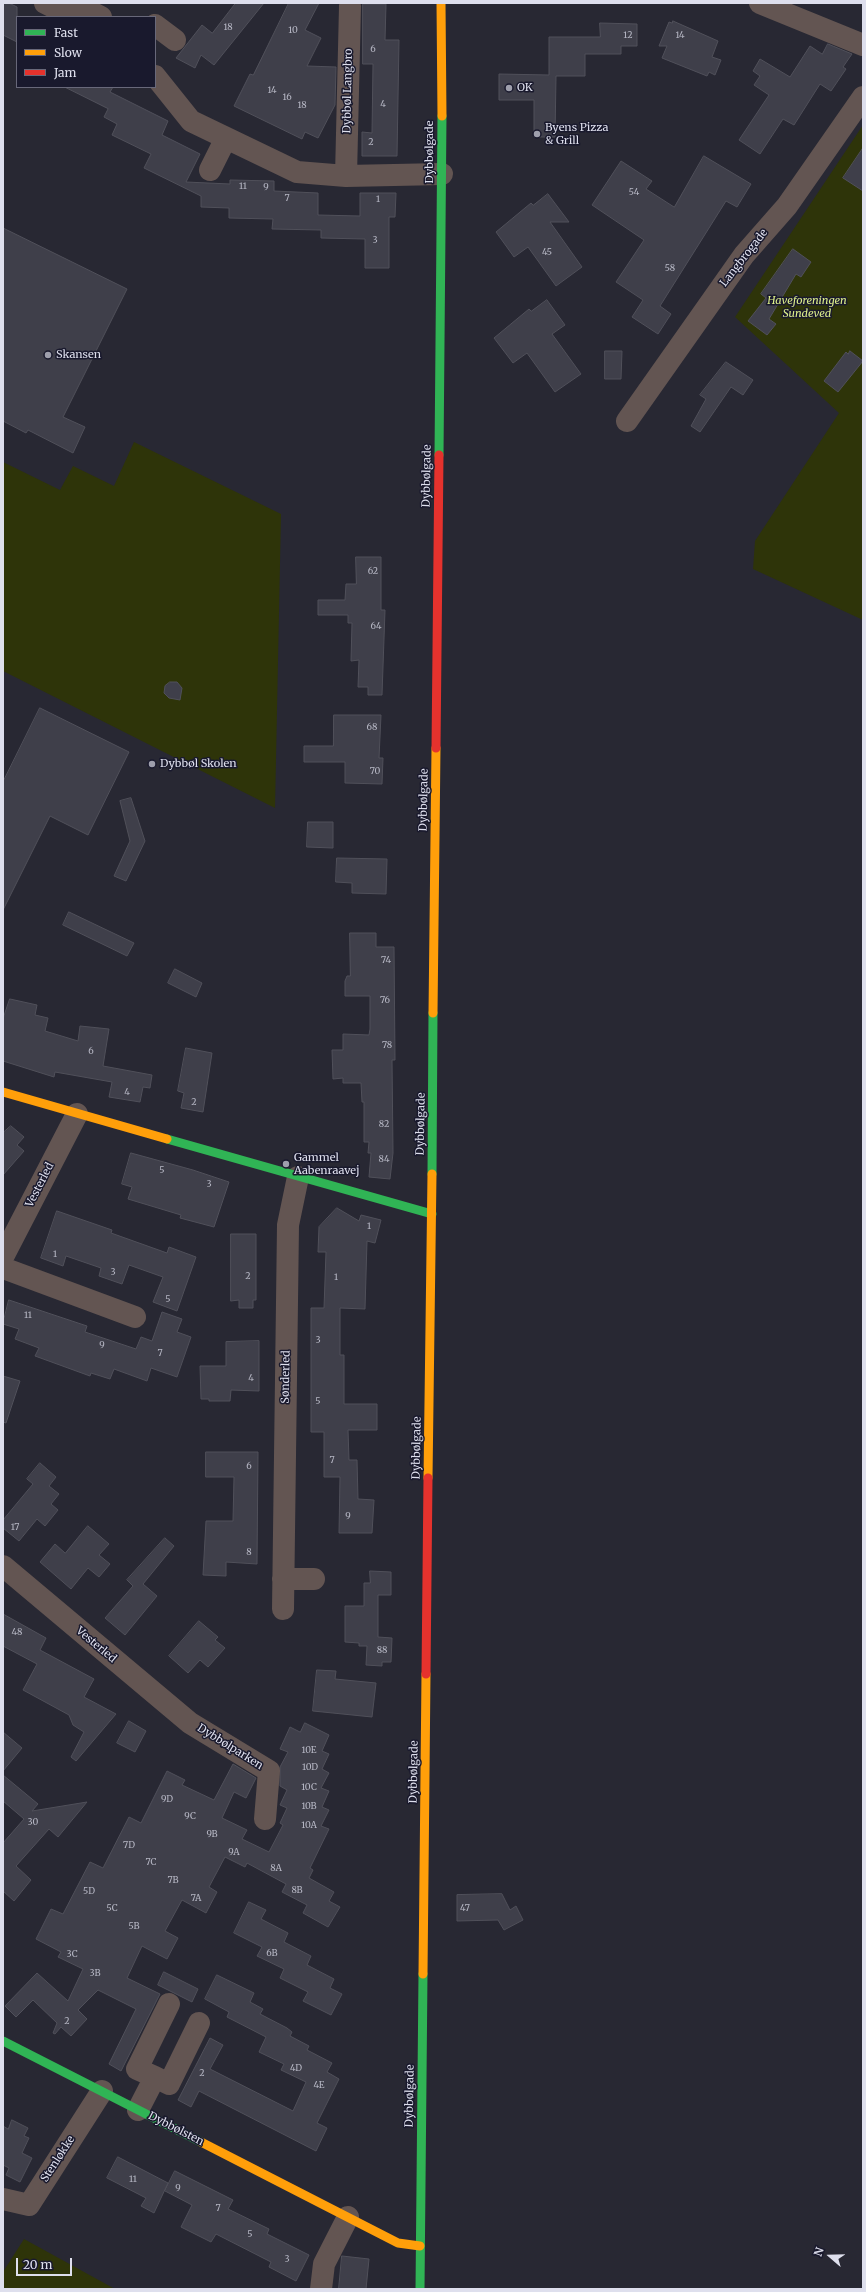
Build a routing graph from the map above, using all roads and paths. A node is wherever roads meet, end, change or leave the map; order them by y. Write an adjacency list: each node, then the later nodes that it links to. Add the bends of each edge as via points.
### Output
1 (45, 3): 6 (street)
2 (74, 3): 7 (street)
3 (441, 3): 15 (street, Dybbølgade)
4 (760, 3): 10 (street)
5 (350, 6): 16 (street, Dybbøl Langbro)
6 (71, 16)
7 (99, 16)
8 (156, 26): 9 (street)
9 (174, 40)
10 (863, 45)
11 (156, 77): 13 (street, via 191,121)
12 (863, 97): 17 (street, Langbrogade, via 787,206 744,255)
13 (226, 138): 14 (street); 16 (street, via 297,172)
14 (210, 170)
15 (442, 174): 16 (street); 21 (street, Dybbølgade)
16 (346, 176)
17 (627, 421)
18 (3, 1092): 19 (street)
19 (77, 1114): 20 (street); 22 (street, Vesterled)
20 (298, 1177): 21 (street); 26 (street, Sønderled, via 288,1225)
21 (432, 1214): 39 (street, Dybbølgade)
22 (3, 1257)
23 (3, 1268): 24 (street)
24 (135, 1317)
25 (3, 1566): 29 (street, Vesterled)
26 (283, 1578): 27 (street); 28 (street, Sønderled)
27 (314, 1579)
28 (283, 1609)
29 (190, 1723): 30 (street, Dybbølparken, via 269,1771)
30 (264, 1819)
31 (169, 2004): 34 (street, via 137,2069)
32 (199, 2023): 34 (street, via 169,2084)
33 (3, 2041): 35 (street, Dybbølsten)
34 (154, 2077): 36 (street)
35 (102, 2091): 36 (street, Dybbølsten); 37 (street, Stenløkke, via 29,2205)
36 (138, 2110): 38 (street, Dybbølsten)
37 (3, 2199)
38 (348, 2217): 39 (street, Dybbølsten, via 398,2243); 40 (street, via 324,2264)
39 (420, 2246): 41 (street, Dybbølgade)
40 (321, 2289)
41 (420, 2289)

